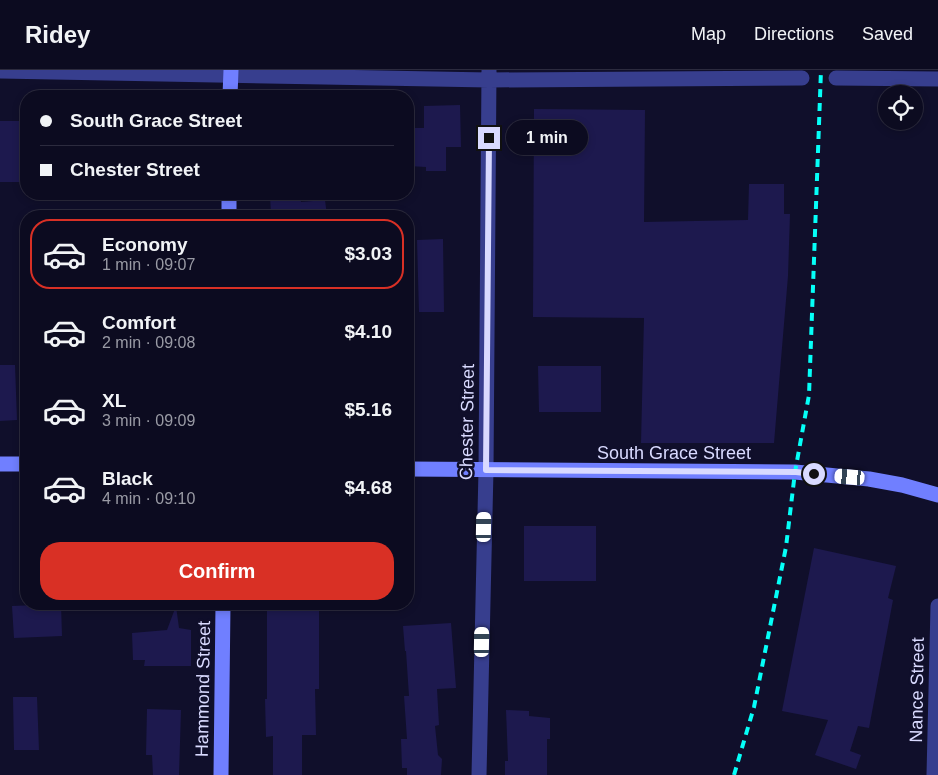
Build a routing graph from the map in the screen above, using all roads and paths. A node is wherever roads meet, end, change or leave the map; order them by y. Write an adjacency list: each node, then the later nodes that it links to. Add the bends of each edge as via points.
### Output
1 (0, 71): 2 (street)
2 (231, 73): 3 (street); 7 (street)
3 (489, 75): 4 (street); 11 (street, Chester Street)
4 (802, 78)
5 (836, 78): 6 (street)
6 (938, 79)
7 (230, 90)
8 (0, 464): 9 (street)
9 (20, 464)
10 (414, 470): 11 (street, South Grace Street)
11 (486, 470): 12 (street, South Grace Street, via 796,472 869,478); 16 (street, Chester Street)
12 (938, 495)
13 (938, 606): 17 (street, Nance Street)
14 (224, 610): 15 (street, Hammond Street)
15 (221, 775)
16 (479, 775)
17 (934, 775)

